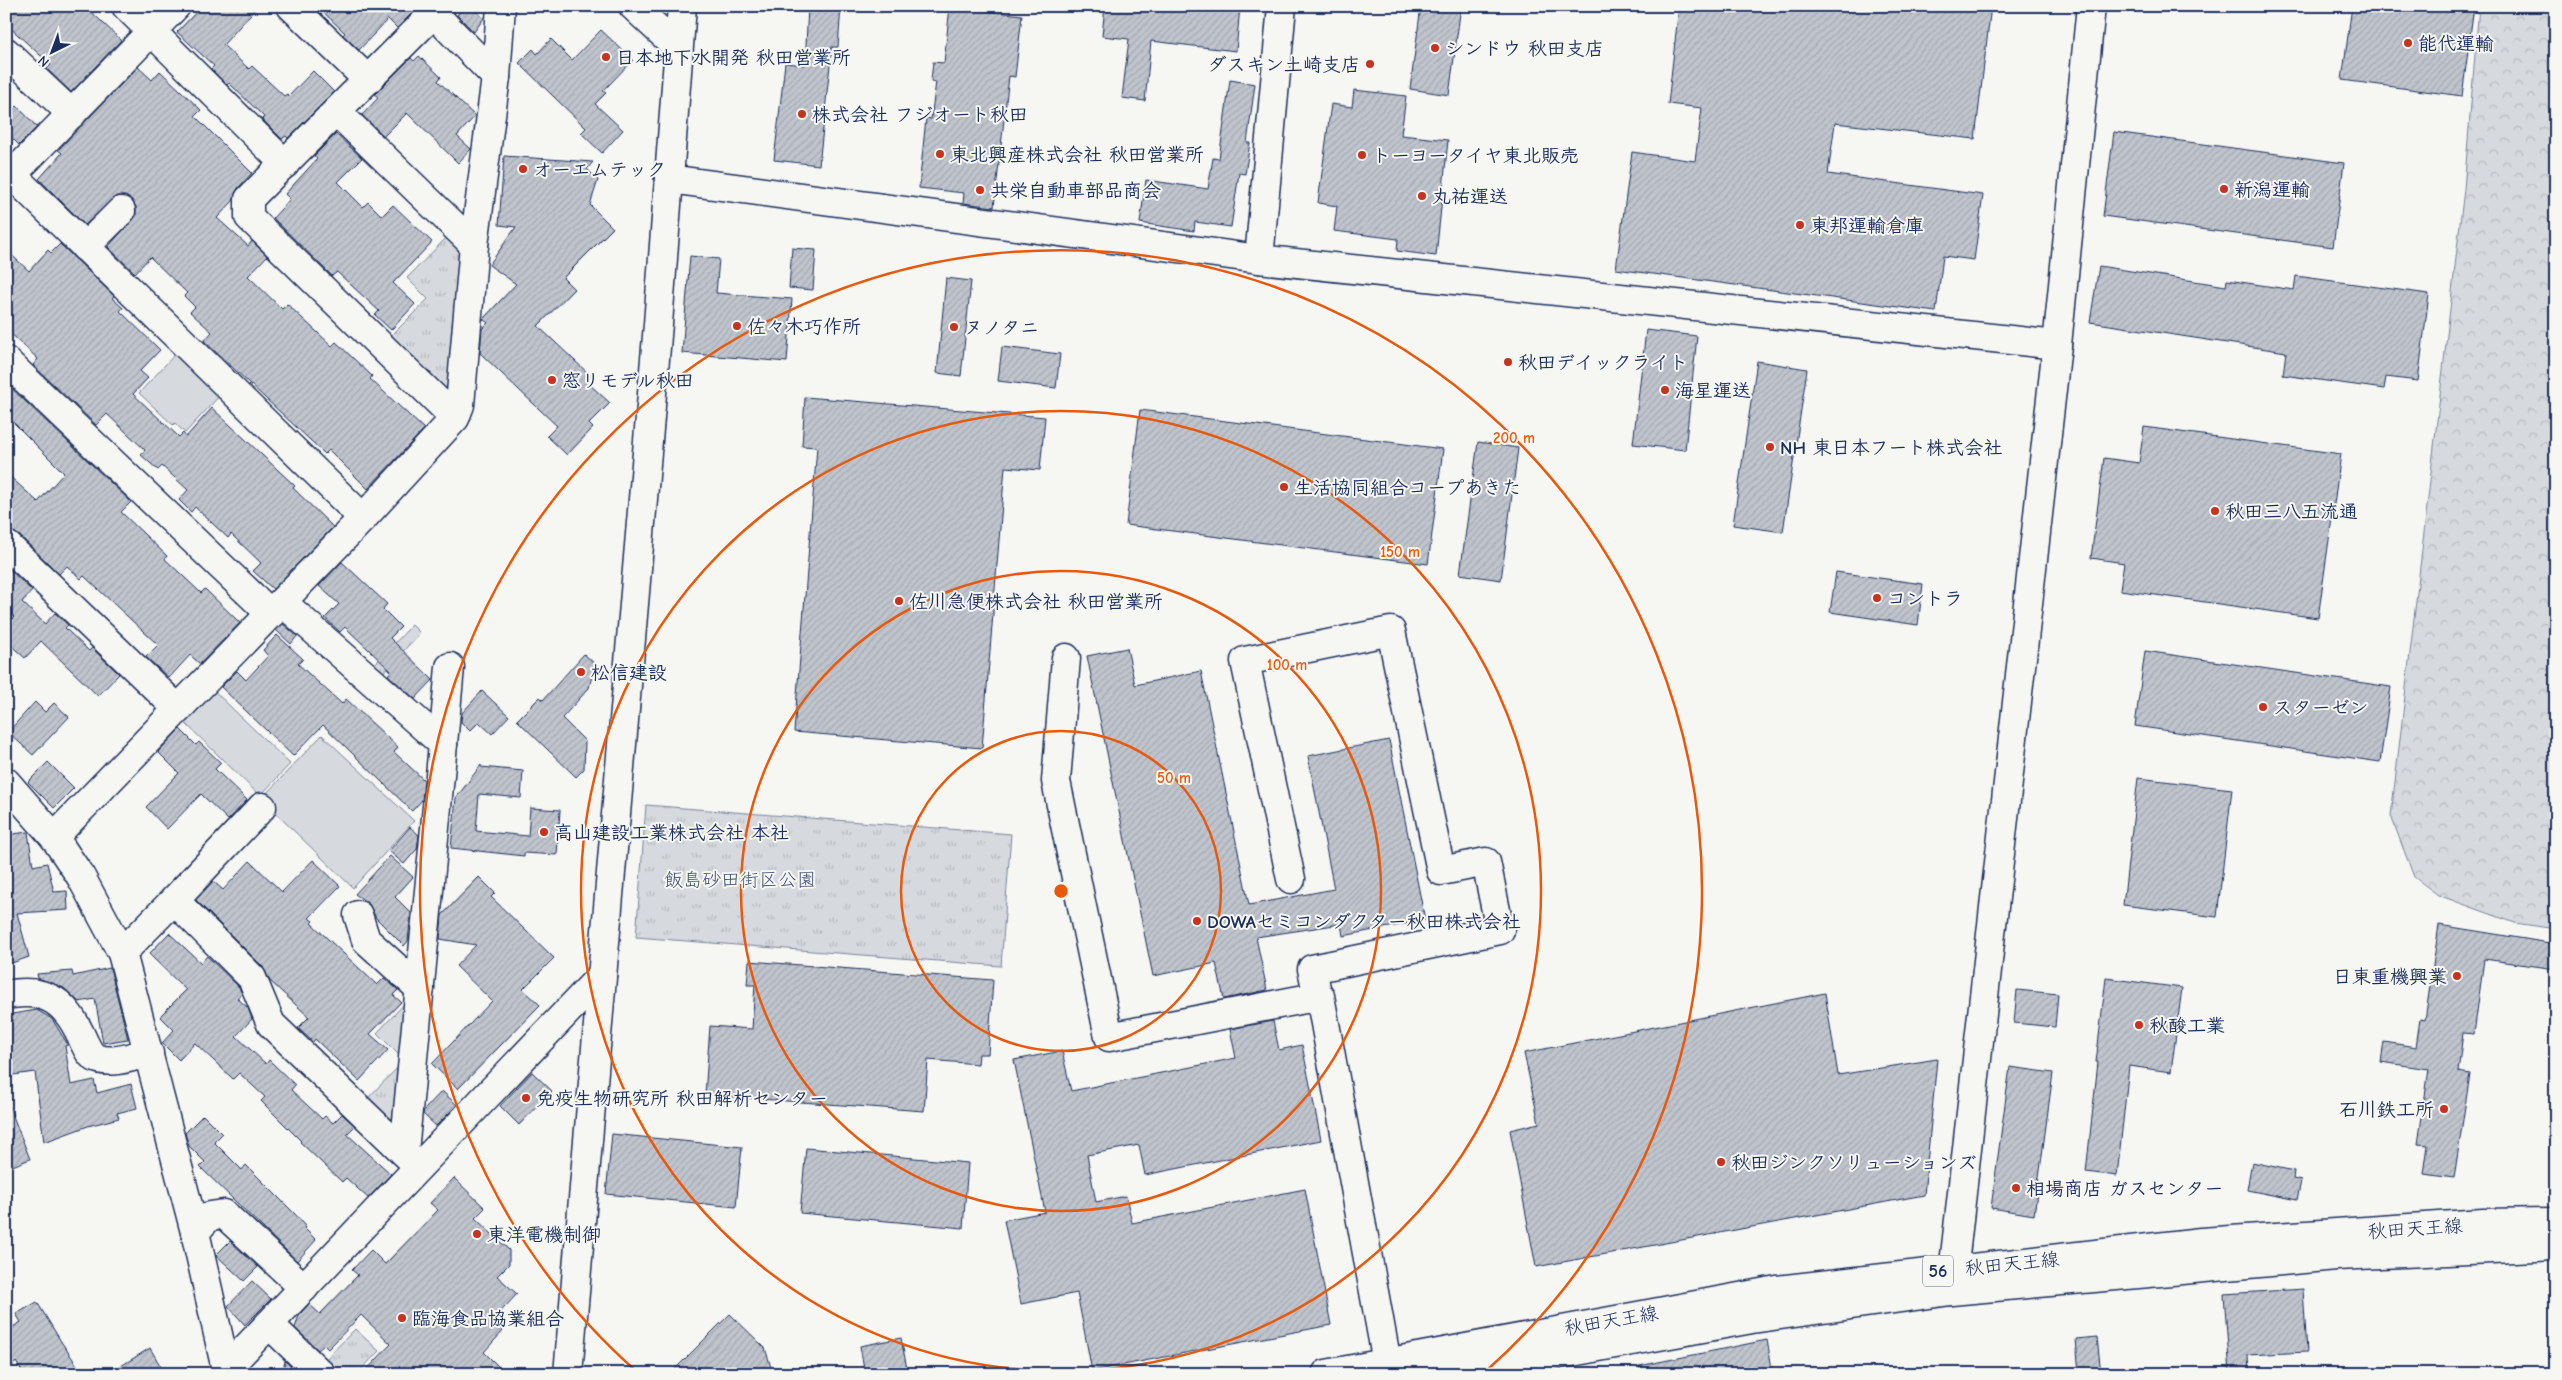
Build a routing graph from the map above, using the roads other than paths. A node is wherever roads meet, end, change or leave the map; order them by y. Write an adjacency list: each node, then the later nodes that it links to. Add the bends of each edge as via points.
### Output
1 (126, 6): 10 (street)
2 (176, 6): 10 (street)
3 (291, 6): 14 (street)
4 (501, 6): 13 (street)
5 (633, 6): 11 (street)
6 (682, 6): 11 (street)
7 (1282, 6): 23 (street)
8 (2091, 6): 24 (street)
9 (438, 10): 13 (street); 14 (street)
10 (152, 31): 16 (street); 17 (street)
11 (678, 48): 19 (street)
12 (6, 52): 16 (street)
13 (496, 76): 21 (street)
14 (368, 80): 15 (street)
15 (337, 112): 17 (street); 21 (street)
16 (72, 114): 18 (street)
17 (285, 164): 26 (street, via 249,199 249,217)
18 (9, 178): 22 (street)
19 (669, 179): 23 (street); 41 (street)
20 (121, 211): 22 (street)
21 (474, 245): 26 (street, via 460,405)
22 (85, 247): 27 (street)
23 (1259, 259): 24 (street)
24 (2057, 345): 50 (street)
25 (6, 361): 29 (street)
26 (455, 418): 27 (street)
27 (363, 518): 29 (street)
28 (8, 546): 32 (street)
29 (276, 608): 32 (street); 33 (street)
30 (1066, 658): 44 (street, via 1056,781 1109,1037)
31 (450, 667): 33 (street)
32 (178, 709): 36 (street)
33 (443, 744): 42 (street)
34 (6, 782): 36 (street)
35 (262, 807): 38 (street)
36 (54, 837): 40 (street, via 81,877)
37 (1291, 879): 44 (street, via 1245,661 1390,631 1441,871 1486,862 1500,930 1312,969)
38 (174, 900): 40 (street); 46 (street, via 252,978 271,1024)
39 (358, 915): 42 (street, via 366,940)
40 (122, 952): 45 (street)
41 (602, 976): 46 (street); 56 (street)
42 (420, 989): 46 (street)
43 (6, 996): 45 (street, via 25,992 62,1004 94,1058 107,1061)
44 (1318, 997): 53 (street)
45 (149, 1053): 48 (street)
46 (412, 1160): 51 (street)
47 (2556, 1222): 50 (street, 秋田天王線 / 56, via 2483,1223 2201,1242)
48 (195, 1232): 51 (street, via 210,1216 224,1214); 54 (street)
49 (2556, 1246): 50 (street, 秋田天王線 / 56)
50 (1952, 1280): 53 (street, 秋田天王線 / 56, via 1777,1290); 58 (street, 秋田天王線 / 56)
51 (304, 1288): 52 (street)
52 (269, 1324): 54 (street); 55 (street)
53 (1388, 1368): 57 (street, 秋田天王線 / 56)
54 (226, 1371)
55 (320, 1374)
56 (568, 1374)
57 (1326, 1374)
58 (1451, 1374)

